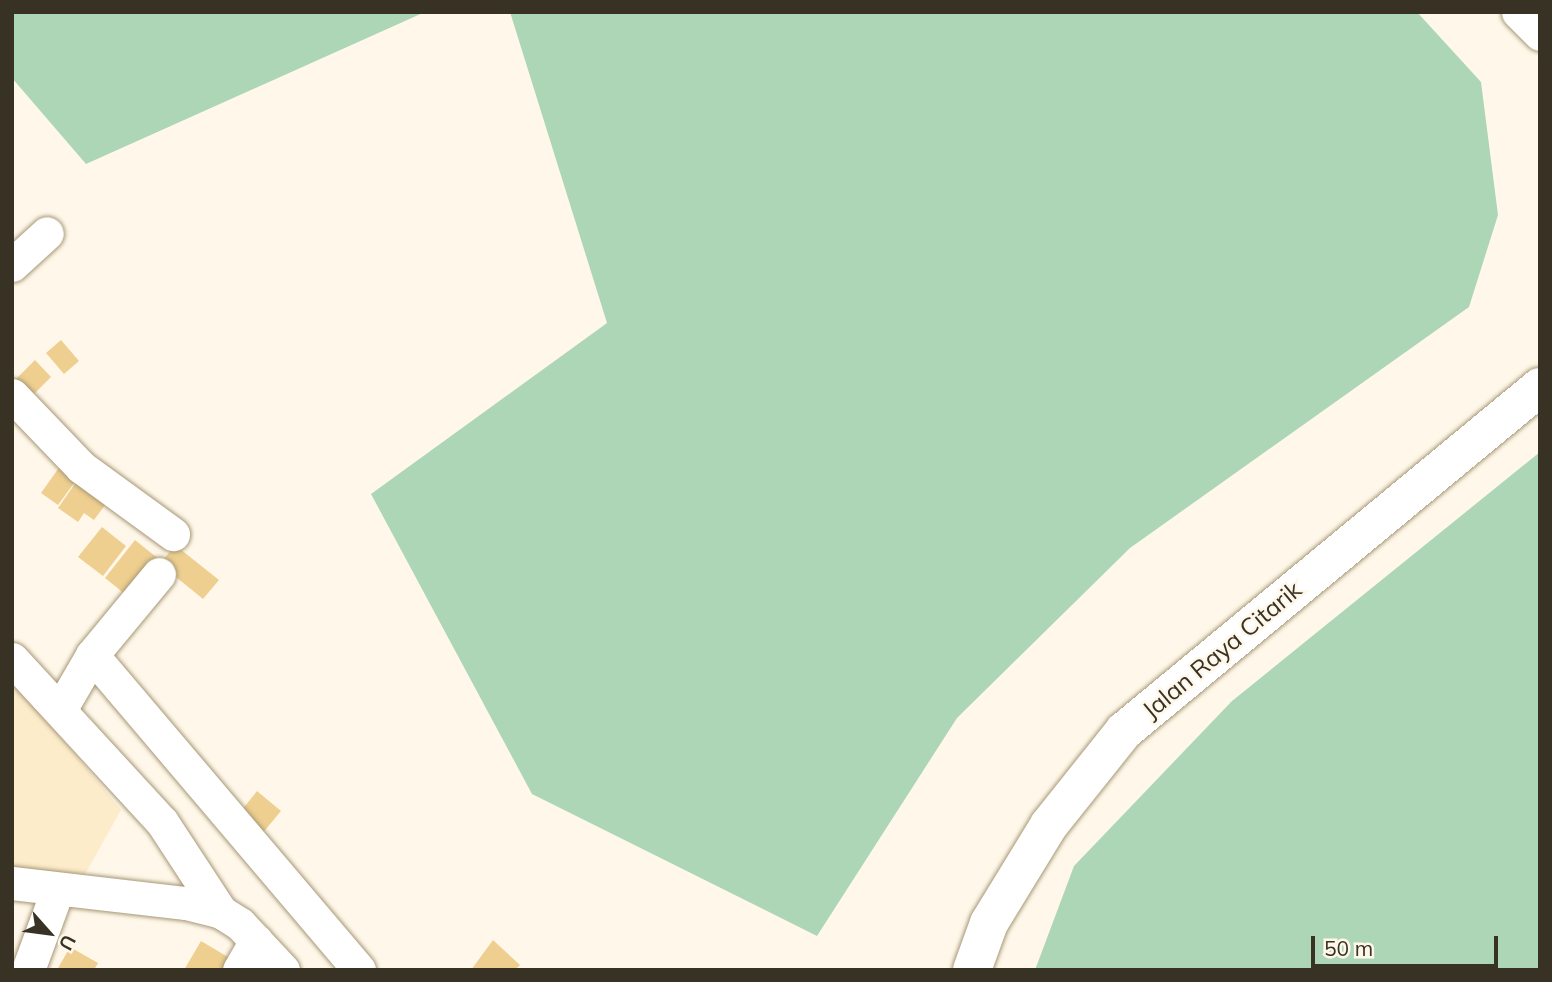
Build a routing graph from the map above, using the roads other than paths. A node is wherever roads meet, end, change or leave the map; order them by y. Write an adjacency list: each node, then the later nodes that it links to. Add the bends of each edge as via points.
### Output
1 (1518, 12): 2 (street)
2 (1540, 34)
3 (47, 233): 4 (street)
4 (12, 265)
5 (1540, 387): 19 (main road, Jalan Raya Citarik, via 1124,731 1049,825 989,923)
6 (12, 395): 7 (street, via 81,467)
7 (173, 534)
8 (159, 574): 10 (street)
9 (12, 659): 10 (street)
10 (76, 685): 13 (street); 18 (street)
11 (12, 883): 12 (street)
12 (57, 891): 13 (street, via 186,903); 15 (street)
13 (221, 912): 14 (street)
14 (256, 941): 16 (street); 17 (street)
15 (28, 970)
16 (239, 970)
17 (283, 970)
18 (359, 970)
19 (972, 970)

